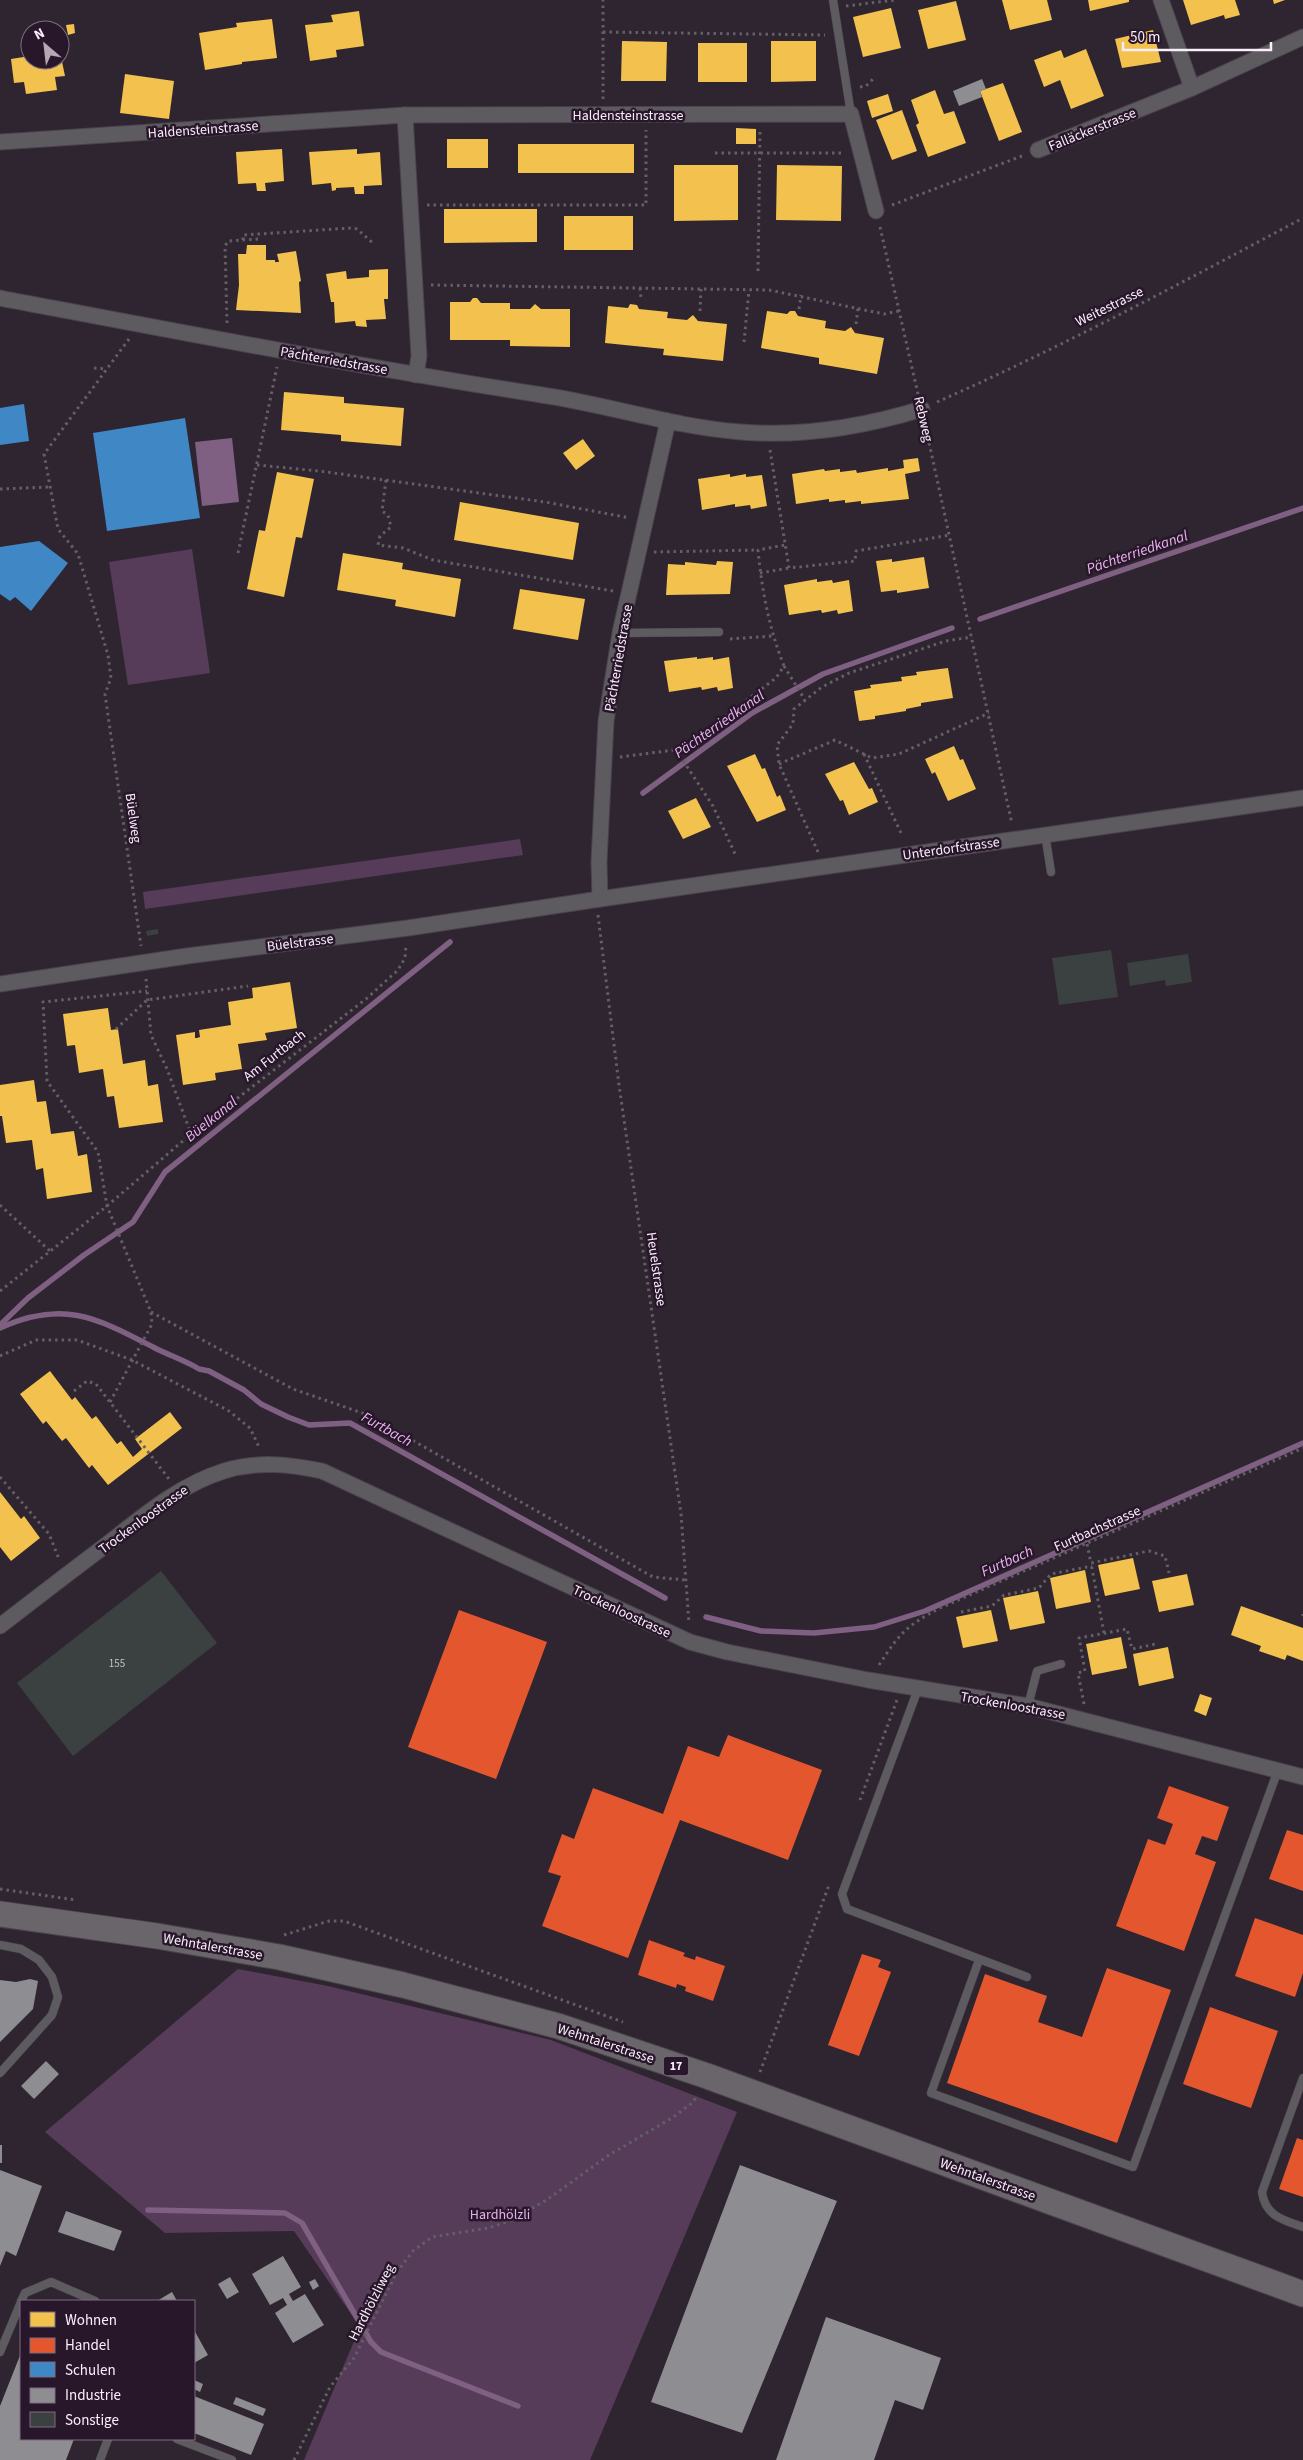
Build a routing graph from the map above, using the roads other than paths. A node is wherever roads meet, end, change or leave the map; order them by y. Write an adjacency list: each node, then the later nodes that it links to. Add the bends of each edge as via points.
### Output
1 (1161, 0): 4 (street)
2 (833, 4): 5 (lane)
3 (1303, 37): 4 (street, Falläckerstrasse)
4 (1192, 88): 8 (street, Falläckerstrasse)
5 (851, 114): 6 (street, Haldensteinstrasse); 9 (street)
6 (405, 115): 7 (street, Haldensteinstrasse); 11 (street, via 419,356)
7 (0, 142)
8 (1038, 150)
9 (876, 211)
10 (0, 298): 11 (street, Pächterriedstrasse)
11 (416, 375): 13 (street, Pächterriedstrasse, via 565,398)
12 (922, 409): 13 (street, Pächterriedstrasse, via 888,420 833,431 741,432)
13 (668, 421): 15 (street, Pächterriedstrasse)
14 (719, 632): 15 (lane)
15 (620, 633): 19 (street, Pächterriedstrasse, via 606,721)
16 (1303, 798): 17 (street, Unterdorfstrasse)
17 (1046, 834): 18 (lane); 19 (street, Unterdorfstrasse)
18 (1051, 872)
19 (598, 899): 20 (street, Büelstrasse)
20 (0, 984)
21 (0, 1626): 23 (street, Trockenloostrasse, via 148,1512 191,1484 225,1471 267,1463 322,1471 690,1642)
22 (1061, 1664): 24 (lane, via 1036,1671)
23 (918, 1689): 24 (street, Trockenloostrasse); 29 (lane, via 842,1894 847,1909)
24 (1028, 1706): 25 (street, Trockenloostrasse)
25 (1278, 1770): 26 (street, Trockenloostrasse); 29 (lane, via 1133,2167 930,2093)
26 (1303, 1777)
27 (0, 1914): 36 (main road, Wehntalerstrasse / 17, via 157,1936 279,1958 358,1974 558,2026 707,2076)
28 (0, 1945): 31 (lane, via 21,1949 40,1960 52,1977 58,1997 52,2015)
29 (979, 1960): 30 (lane)
30 (1027, 1977)
31 (0, 2073)
32 (1303, 2078): 33 (lane)
33 (1295, 2101): 34 (lane); 35 (lane, via 1262,2192 1268,2211)
34 (1303, 2104)
35 (1303, 2227)
36 (1303, 2294)
37 (22, 2300): 38 (lane, via 25,2293 51,2282)
38 (93, 2300)
39 (20, 2303): 40 (lane)
40 (0, 2352)
41 (108, 2440): 43 (lane)
42 (180, 2440): 44 (lane)
43 (100, 2460)
44 (232, 2460)

